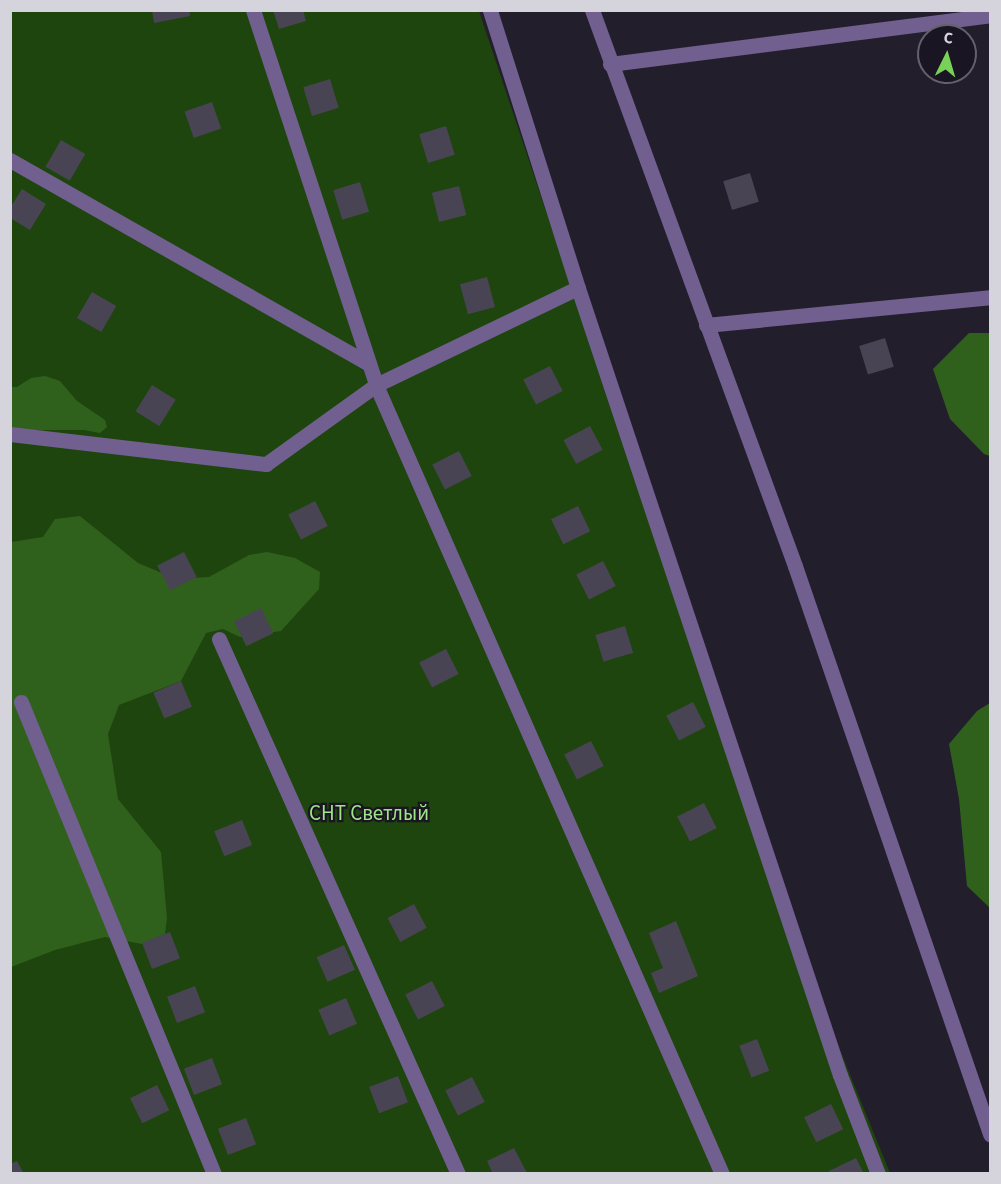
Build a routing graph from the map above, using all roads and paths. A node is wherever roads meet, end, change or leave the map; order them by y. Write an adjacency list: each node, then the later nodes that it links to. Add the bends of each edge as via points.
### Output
1 (253, 10): 10 (lane)
2 (490, 10): 7 (lane)
3 (592, 10): 5 (lane)
4 (990, 15): 5 (lane)
5 (610, 64): 9 (lane)
6 (10, 160): 10 (lane)
7 (578, 288): 11 (lane); 19 (lane, via 840,1075)
8 (990, 297): 9 (lane)
9 (706, 325): 15 (lane, via 795,566)
10 (369, 364): 11 (lane)
11 (376, 385): 12 (lane, via 266,464); 18 (lane)
12 (10, 434)
13 (219, 639): 17 (lane)
14 (21, 702): 16 (lane)
15 (990, 1134)
16 (214, 1173)
17 (458, 1173)
18 (722, 1173)
19 (878, 1173)

